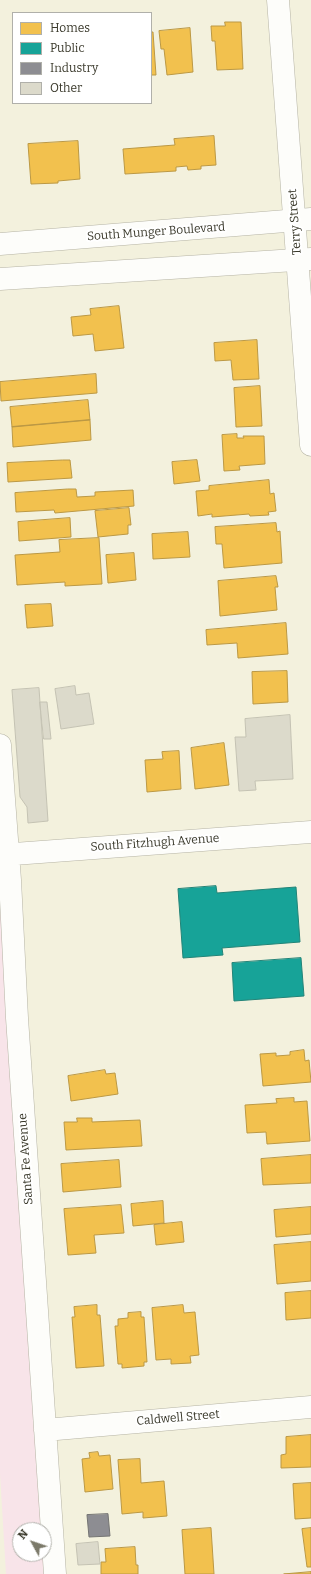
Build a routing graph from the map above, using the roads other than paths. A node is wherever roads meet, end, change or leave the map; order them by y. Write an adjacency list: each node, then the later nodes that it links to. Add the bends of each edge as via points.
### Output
1 (278, 0): 2 (street, Terry Street)
2 (303, 220): 3 (street, South Munger Boulevard); 4 (street, Terry Street)
3 (0, 244)
4 (304, 259): 5 (street); 6 (street, Terry Street)
5 (0, 278)
6 (311, 445)
7 (0, 745): 9 (street, Santa Fe Avenue)
8 (311, 832): 9 (street, South Fitzhugh Avenue)
9 (4, 854): 11 (street, Santa Fe Avenue)
10 (311, 1407): 11 (street, Caldwell Street)
11 (45, 1430): 12 (street, Santa Fe Avenue)
12 (55, 1574)

